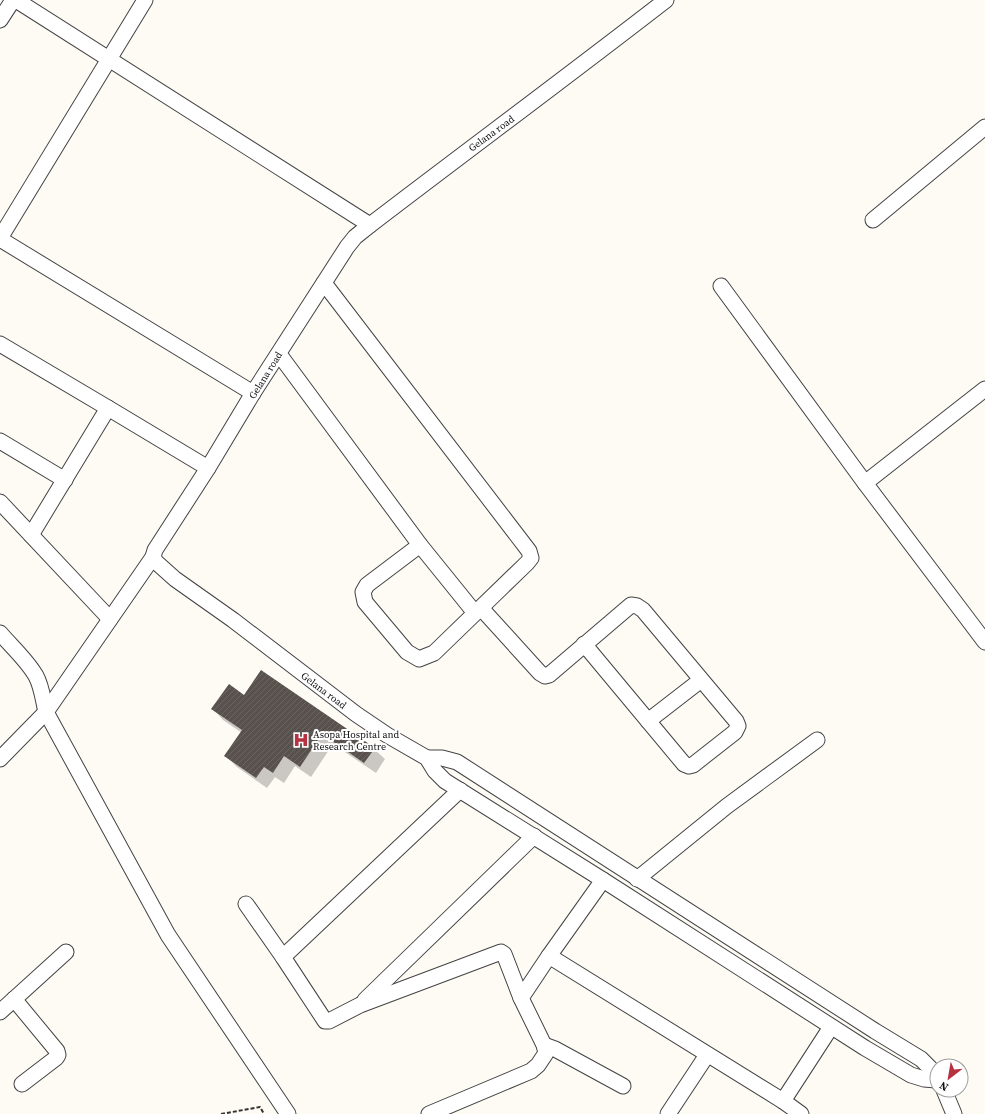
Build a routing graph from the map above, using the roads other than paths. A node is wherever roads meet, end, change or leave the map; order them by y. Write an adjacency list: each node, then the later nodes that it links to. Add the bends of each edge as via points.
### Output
1 (13, 0): 5 (street)
2 (16, 0): 6 (street)
3 (145, 0): 6 (street)
4 (666, 0): 9 (street, Gelana road)
5 (0, 20)
6 (109, 60): 9 (street); 10 (street)
7 (985, 127): 8 (street)
8 (873, 220)
9 (370, 225): 11 (street, Gelana road, via 347,247)
10 (0, 238): 16 (street)
11 (324, 283): 14 (street, Gelana road); 26 (street, via 529,551 530,558 527,563)
12 (721, 286): 21 (street)
13 (0, 344): 17 (street)
14 (278, 354): 16 (street, Gelana road); 24 (street)
15 (985, 389): 21 (street)
16 (253, 394): 19 (street, Gelana road)
17 (108, 408): 19 (street); 20 (street)
18 (0, 441): 20 (street)
19 (208, 468): 25 (street, Gelana road)
20 (65, 480): 23 (street)
21 (865, 483): 29 (street)
22 (0, 502): 23 (street)
23 (30, 535): 27 (street)
24 (420, 545): 26 (street); 26 (street, via 367,585 362,592 365,602 407,652 419,659 434,653)
25 (153, 557): 27 (street); 35 (street, Gelana road, via 175,579 356,714)
26 (478, 611): 30 (street, via 545,676 549,676)
27 (110, 619): 32 (street)
28 (0, 633): 32 (street, via 36,677)
29 (985, 642)
30 (584, 644): 31 (street, via 631,605 637,606); 33 (street)
31 (701, 680): 33 (street); 33 (street, via 738,726 735,732 693,765 684,764)
32 (46, 712): 36 (street); 60 (street, via 168,935)
33 (648, 721)
34 (817, 740): 39 (street, via 727,806)
35 (427, 758): 37 (street, via 445,781); 39 (street, via 457,762)
36 (0, 759)
37 (460, 790): 38 (street); 44 (street)
38 (534, 836): 40 (street); 47 (street)
39 (637, 879): 50 (street)
40 (603, 880): 43 (street); 49 (street)
41 (246, 904): 44 (street)
42 (66, 952): 46 (street)
43 (550, 956): 45 (street); 53 (street)
44 (284, 957): 47 (street, via 325,1021)
45 (521, 998): 47 (street, via 501,952); 51 (street)
46 (14, 999): 48 (street); 56 (street, via 58,1055)
47 (360, 1005)
48 (0, 1012)
49 (831, 1027): 52 (street); 59 (street)
50 (875, 1031): 52 (street); 54 (street, via 921,1059)
51 (544, 1045): 57 (street, via 562,1052); 61 (street, via 546,1053 531,1071)
52 (865, 1048): 55 (street, via 911,1075)
53 (707, 1055): 59 (street); 62 (street)
54 (929, 1067)
55 (929, 1081)
56 (22, 1084)
57 (623, 1086)
58 (946, 1098): 64 (street)
59 (783, 1101): 63 (street)
60 (288, 1114)
61 (429, 1114)
62 (668, 1114)
63 (801, 1114)
64 (954, 1114)

